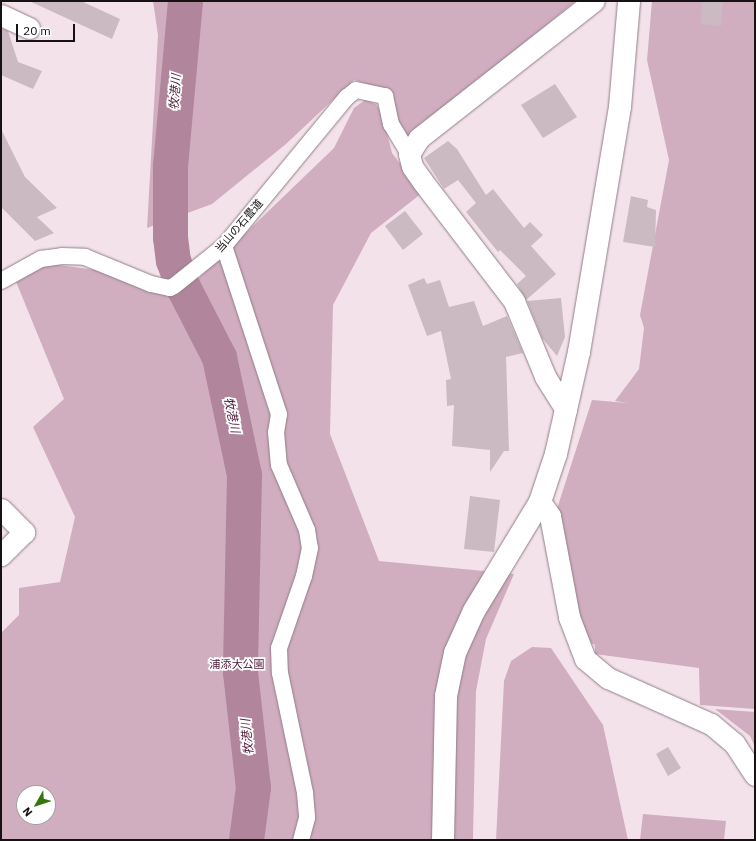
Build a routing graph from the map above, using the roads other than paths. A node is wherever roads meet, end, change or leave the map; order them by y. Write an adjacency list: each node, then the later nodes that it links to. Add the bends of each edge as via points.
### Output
1 (594, 1): 5 (street, via 419,138)
2 (629, 1): 8 (street, via 620,107 579,352)
3 (1, 15): 4 (street)
4 (29, 28)
5 (409, 154): 6 (street, 当山の石畳道, via 390,124 385,96 356,90 347,96); 8 (street, via 412,166 423,182 514,301 545,376)
6 (224, 246): 7 (street, 当山の石畳道, via 170,288 151,284 85,257 62,256 41,259); 13 (street, via 279,414 276,432 279,465 307,530 310,548 304,576 279,648 280,673 305,793 306,818)
7 (1, 281)
8 (566, 410): 9 (street, via 556,454)
9 (540, 502): 12 (street, via 550,516 569,617 586,659 608,678 711,724 734,743); 14 (street, via 474,611 455,654 446,696)
10 (1, 509): 11 (street, via 24,532)
11 (1, 555)
12 (755, 775)
13 (301, 840)
14 (444, 840)

